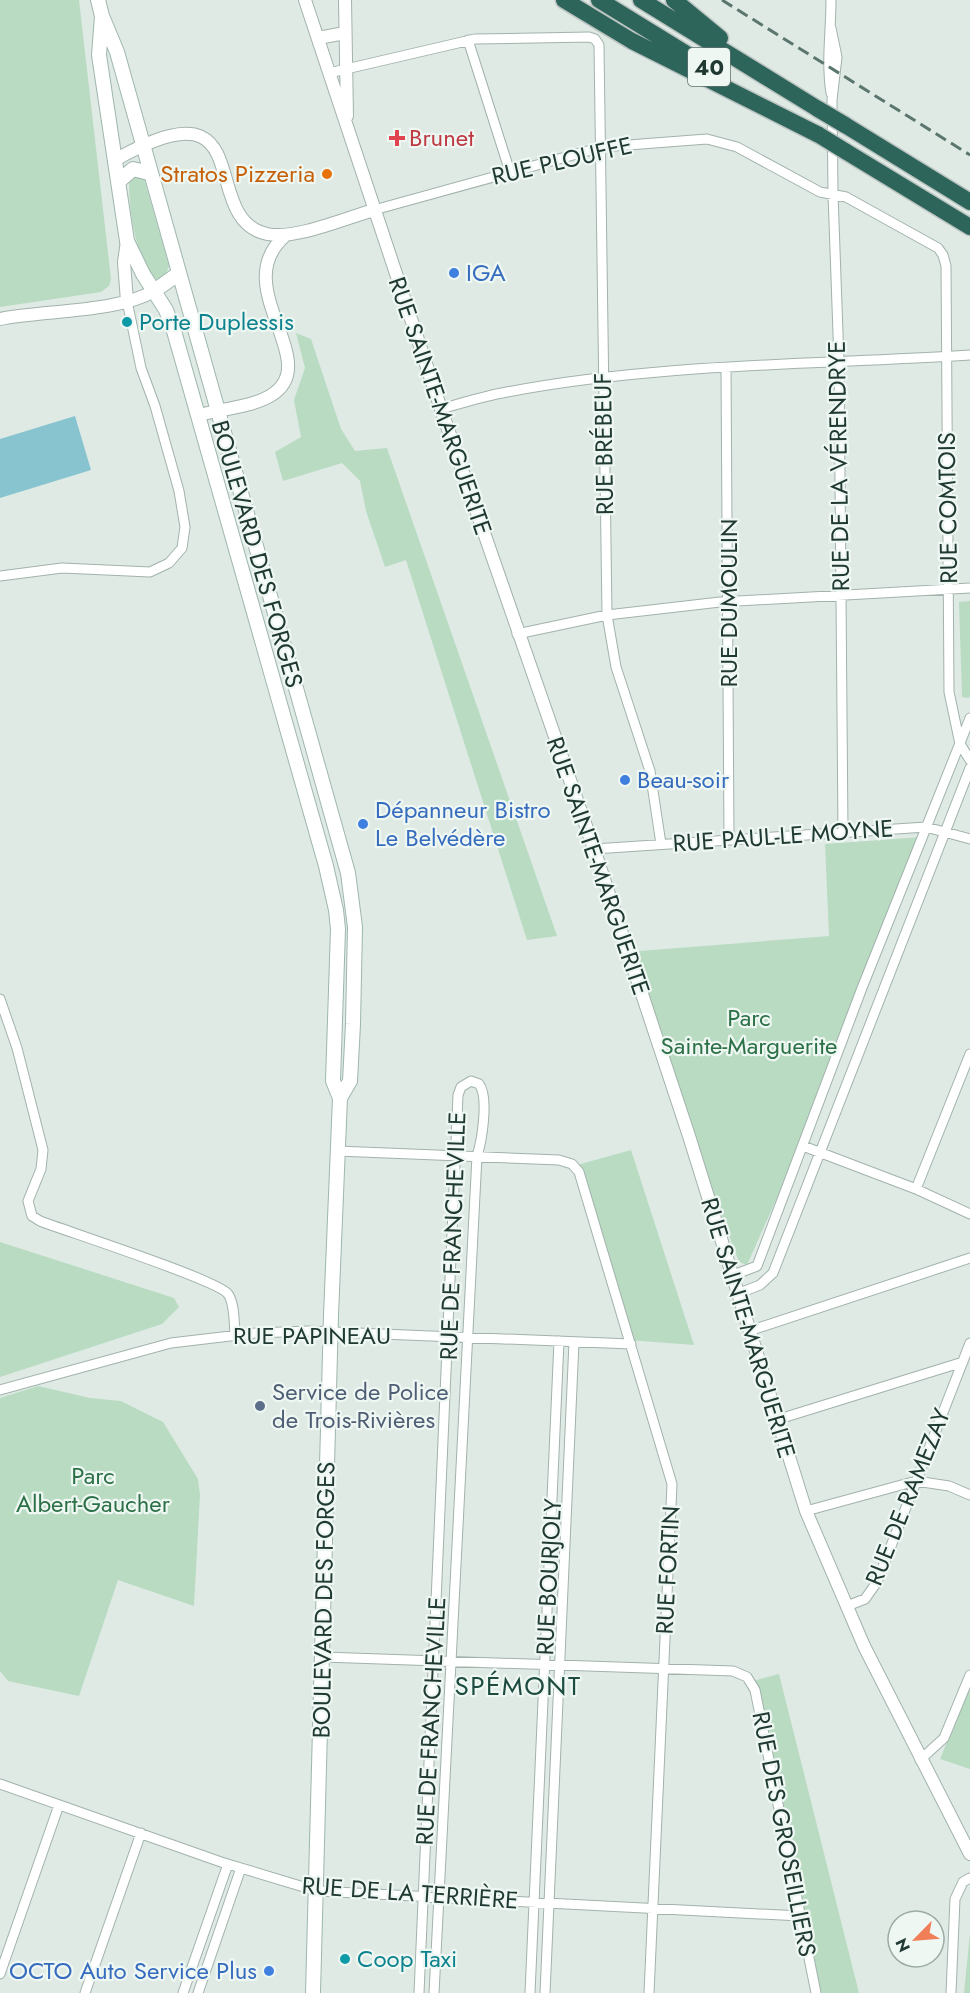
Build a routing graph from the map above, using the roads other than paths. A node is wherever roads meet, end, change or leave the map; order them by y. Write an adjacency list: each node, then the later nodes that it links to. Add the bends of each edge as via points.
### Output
1 (99, 0): 9 (main road, BOULEVARD DES FORGES)
2 (305, 0): 11 (street, RUE SAINTE-MARGUERITE)
3 (345, 0): 10 (street)
4 (564, 0): 18 (highway, via 632,41)
5 (599, 0): 18 (highway, 40)
6 (641, 0): 15 (highway, 40)
7 (674, 0): 15 (highway)
8 (831, 0): 16 (street, RUE DE LA VÉRENDRYE)
9 (102, 16): 19 (main road, BOULEVARD DES FORGES, via 117,52); 21 (main road, BOULEVARD DES FORGES, via 99,55)
10 (345, 33): 11 (street); 13 (street)
11 (318, 38): 14 (street, RUE SAINTE-MARGUERITE)
12 (468, 40): 13 (street); 20 (street, RUE BRÉBEUF, via 595,39 601,53); 22 (street)
13 (346, 68): 14 (street); 17 (street)
14 (329, 73): 17 (street, RUE SAINTE-MARGUERITE)
15 (769, 79): 16 (highway, 40)
16 (825, 105): 25 (street, RUE DE LA VÉRENDRYE); 26 (highway, 40, bridge, via 845,125)
17 (347, 129): 27 (street, RUE SAINTE-MARGUERITE)
18 (819, 135): 28 (highway, 40, bridge)
19 (142, 145): 21 (street); 23 (main road, BOULEVARD DES FORGES); 29 (street, via 180,133 206,140 217,152 243,219 261,232)
20 (602, 147): 22 (street, RUE PLOUFFE); 25 (street, RUE PLOUFFE, via 712,140 737,147 818,190); 40 (street, RUE BRÉBEUF)
21 (115, 160): 24 (main road, BOULEVARD DES FORGES)
22 (510, 172): 27 (street, RUE PLOUFFE)
23 (149, 173): 24 (main road, via 133,168); 32 (main road, BOULEVARD DES FORGES)
24 (118, 182): 30 (main road, BOULEVARD DES FORGES)
25 (833, 194): 31 (street, RUE PLOUFFE, via 846,197 931,243); 38 (street, RUE DE LA VÉRENDRYE)
26 (970, 202)
27 (374, 210): 29 (street); 41 (street, RUE SAINTE-MARGUERITE)
28 (970, 227)
29 (285, 236): 42 (street, via 269,254 264,272 287,357 285,380 266,398)
30 (127, 241): 33 (main road, BOULEVARD DES FORGES); 34 (street)
31 (942, 253): 37 (street, RUE COMTOIS, via 946,266)
32 (178, 274): 33 (main road); 42 (main road, BOULEVARD DES FORGES)
33 (154, 291): 34 (street); 43 (main road, BOULEVARD DES FORGES, via 172,323)
34 (127, 301): 35 (street); 44 (street, via 141,368 179,491 185,527 182,548 169,563 150,572 62,568)
35 (0, 320)
36 (970, 355): 37 (street)
37 (946, 356): 38 (street); 46 (street, RUE COMTOIS)
38 (839, 362): 39 (street); 47 (street, RUE DE LA VÉRENDRYE)
39 (726, 368): 40 (street); 48 (street, RUE DUMOULIN)
40 (602, 378): 41 (street, via 506,392); 49 (street, RUE BRÉBEUF)
41 (441, 409): 50 (street, RUE SAINTE-MARGUERITE)
42 (216, 410): 43 (street); 51 (main road, BOULEVARD DES FORGES)
43 (199, 415): 52 (main road, BOULEVARD DES FORGES)
44 (0, 576)
45 (970, 588): 46 (street)
46 (948, 589): 47 (street); 54 (street, RUE COMTOIS, via 949,692)
47 (840, 595): 48 (street); 59 (street, RUE DE LA VÉRENDRYE)
48 (729, 602): 49 (street); 60 (street, RUE DUMOULIN)
49 (607, 615): 50 (street); 62 (street, RUE BRÉBEUF, via 616,667 650,771)
50 (518, 634): 63 (street, RUE SAINTE-MARGUERITE)
51 (300, 702): 52 (main road); 64 (main road, BOULEVARD DES FORGES)
52 (280, 707): 65 (main road, BOULEVARD DES FORGES)
53 (970, 718): 54 (street)
54 (960, 744): 55 (street, RUE COMTOIS); 57 (street)
55 (970, 759)
56 (970, 768): 58 (street)
57 (926, 827): 58 (street, RUE PAUL-LE MOYNE); 59 (street, RUE PAUL-LE MOYNE); 66 (street)
58 (946, 831): 61 (street, RUE PAUL-LE MOYNE); 67 (street)
59 (843, 832): 60 (street, RUE PAUL-LE MOYNE)
60 (729, 839): 62 (street, RUE PAUL-LE MOYNE)
61 (970, 839)
62 (661, 844): 63 (street, RUE PAUL-LE MOYNE)
63 (594, 849): 79 (street, RUE SAINTE-MARGUERITE)
64 (348, 873): 65 (main road); 70 (main road, BOULEVARD DES FORGES, via 355,920 354,973 350,1081)
65 (329, 878): 70 (main road, BOULEVARD DES FORGES, via 338,923 333,1081)
66 (862, 988): 67 (street); 71 (street)
67 (881, 995): 73 (street)
68 (0, 999): 83 (street, via 43,1150 41,1169 28,1201 32,1216 223,1290 230,1298)
69 (970, 1054): 76 (street)
70 (340, 1098): 72 (main road, BOULEVARD DES FORGES)
71 (803, 1146): 73 (street); 79 (street, via 757,1266)
72 (337, 1150): 74 (street); 82 (main road, BOULEVARD DES FORGES)
73 (818, 1153): 76 (street); 80 (street, via 773,1273 760,1285)
74 (457, 1155): 75 (street); 75 (street, RUE DE FRANCHEVILLE, via 459,1091 471,1082 482,1087 484,1095 482,1141); 84 (street, RUE DE FRANCHEVILLE)
75 (477, 1156): 85 (street, RUE DE FRANCHEVILLE); 89 (street, RUE FORTIN, via 572,1164 580,1175)
76 (916, 1190): 77 (street)
77 (970, 1214)
78 (970, 1258): 81 (street)
79 (732, 1276): 80 (street, RUE SAINTE-MARGUERITE)
80 (737, 1294): 81 (street, RUE SAINTE-MARGUERITE)
81 (749, 1331): 92 (street, RUE SAINTE-MARGUERITE)
82 (331, 1332): 83 (street, RUE PAPINEAU); 84 (street, RUE PAPINEAU); 97 (main road, BOULEVARD DES FORGES)
83 (235, 1335): 91 (street, RUE PAPINEAU, via 154,1347)
84 (449, 1337): 85 (street, RUE PAPINEAU); 98 (street, RUE DE FRANCHEVILLE)
85 (467, 1338): 86 (street, RUE PAPINEAU); 99 (street, RUE DE FRANCHEVILLE)
86 (559, 1341): 87 (street, RUE PAPINEAU); 100 (street, RUE BOURJOLY)
87 (574, 1342): 89 (street, RUE PAPINEAU); 101 (street, RUE BOURJOLY)
88 (970, 1343): 90 (street, RUE DE RAMEZAY)
89 (631, 1344): 102 (street, RUE FORTIN, via 672,1484)
90 (963, 1362): 92 (street); 93 (street, RUE DE RAMEZAY)
91 (0, 1390)
92 (776, 1420): 95 (street, RUE SAINTE-MARGUERITE)
93 (916, 1481): 94 (street, via 949,1486); 95 (street); 96 (street, RUE DE RAMEZAY, via 877,1582 865,1599)
94 (970, 1495)
95 (807, 1511): 96 (street, RUE SAINTE-MARGUERITE)
96 (847, 1606): 104 (street, RUE SAINTE-MARGUERITE)
97 (323, 1657): 98 (street); 112 (main road, BOULEVARD DES FORGES)
98 (434, 1659): 99 (street); 113 (street, RUE DE FRANCHEVILLE)
99 (451, 1659): 100 (street); 114 (street, RUE DE FRANCHEVILLE)
100 (545, 1663): 101 (street); 115 (street, RUE BOURJOLY)
101 (560, 1664): 102 (street); 116 (street, RUE BOURJOLY)
102 (664, 1667): 117 (street, RUE FORTIN); 118 (street, RUE DES GROSEILLIERS, via 733,1671 747,1677 755,1690)
103 (970, 1675): 104 (street, via 944,1738)
104 (920, 1760): 108 (street, RUE SAINTE-MARGUERITE)
105 (0, 1784): 106 (street, RUE DE LA TERRIÈRE)
106 (59, 1805): 107 (street, RUE DE LA TERRIÈRE); 119 (street)
107 (141, 1833): 109 (street, RUE DE LA TERRIÈRE); 120 (street)
108 (970, 1854)
109 (228, 1864): 110 (street, RUE DE LA TERRIÈRE); 121 (street)
110 (241, 1868): 112 (street, RUE DE LA TERRIÈRE); 122 (street)
111 (970, 1878): 130 (street, via 963,1882 955,1899)
112 (317, 1891): 113 (street, RUE DE LA TERRIÈRE); 123 (main road, BOULEVARD DES FORGES)
113 (423, 1896): 114 (street, RUE DE LA TERRIÈRE); 124 (street, RUE DE FRANCHEVILLE)
114 (439, 1897): 115 (street, RUE DE LA TERRIÈRE); 125 (street, RUE DE FRANCHEVILLE)
115 (534, 1902): 116 (street, RUE DE LA TERRIÈRE); 126 (street, RUE BOURJOLY)
116 (549, 1903): 117 (street, RUE DE LA TERRIÈRE); 127 (street, RUE BOURJOLY)
117 (653, 1908): 118 (street, RUE DE LA TERRIÈRE); 128 (street, RUE FORTIN)
118 (800, 1916): 129 (street, RUE DES GROSEILLIERS)
119 (0, 1974)
120 (85, 1993)
121 (183, 1993)
122 (198, 1993)
123 (314, 1993)
124 (419, 1993)
125 (434, 1993)
126 (530, 1993)
127 (545, 1993)
128 (649, 1993)
129 (816, 1993)
130 (951, 1993)

